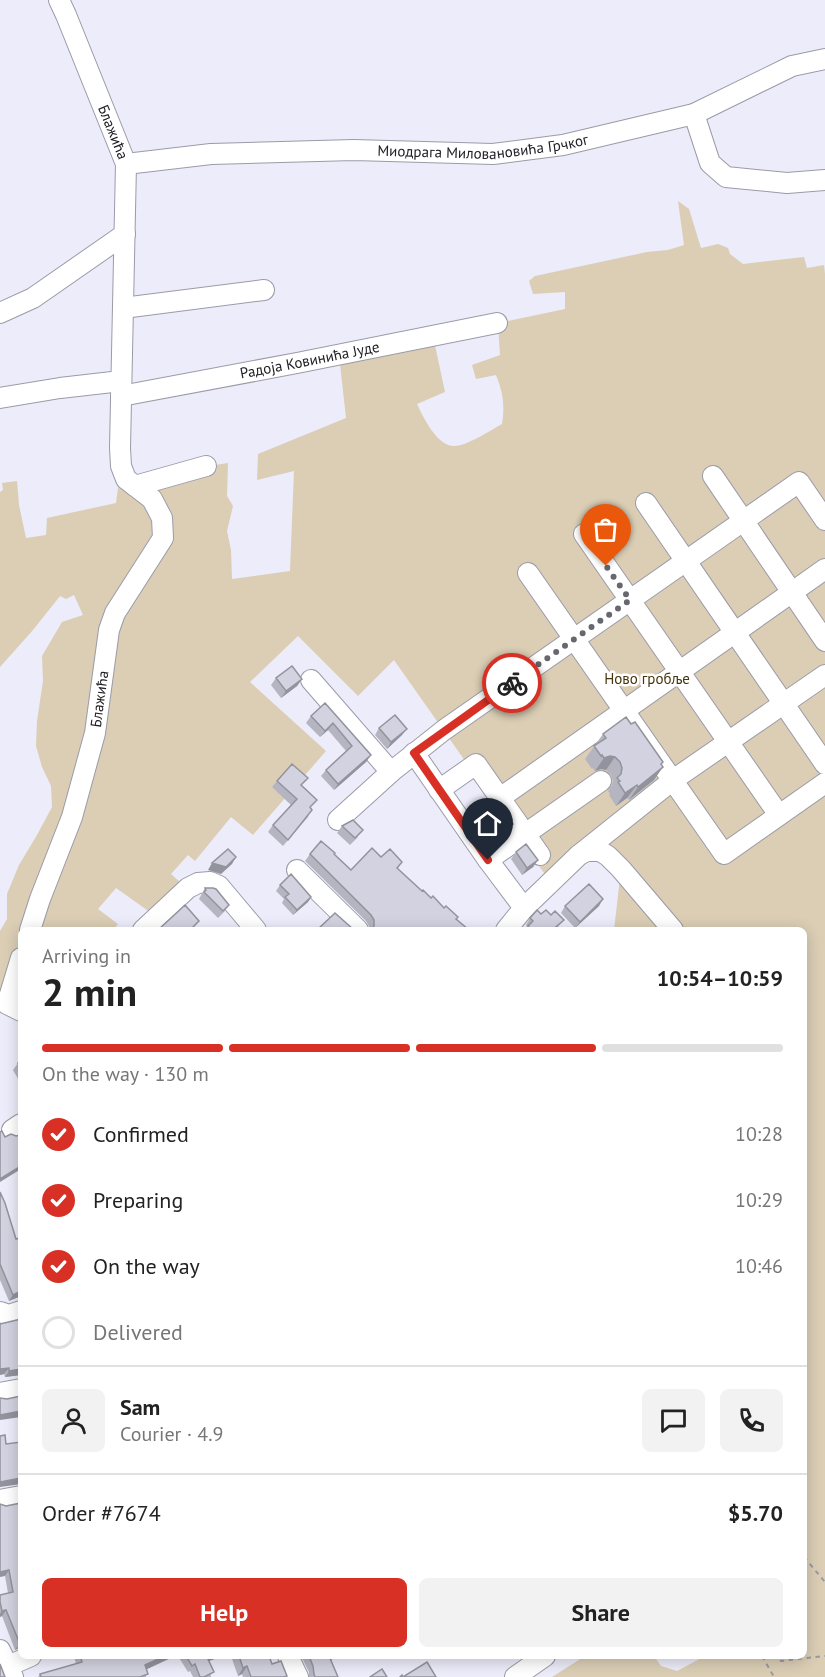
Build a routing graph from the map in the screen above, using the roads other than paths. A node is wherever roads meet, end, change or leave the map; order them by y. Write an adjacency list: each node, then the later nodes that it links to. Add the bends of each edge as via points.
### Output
1 (59, 0): 4 (street, Блажића)
2 (825, 59): 3 (street, Миодрага Миловановића Грчког, via 792,66)
3 (694, 114): 4 (street, Миодрага Миловановића Грчког, via 563,145 493,154 279,152 211,154); 5 (street, via 710,163 726,177 787,183)
4 (126, 164): 6 (street, Блажића)
5 (825, 180)
6 (125, 234): 8 (street, Блажића); 9 (street, via 33,298)
7 (264, 290): 8 (street)
8 (123, 308): 11 (street, Блажића)
9 (0, 313)
10 (497, 323): 11 (street, Радоја Ковинића Јуде, via 297,363)
11 (121, 388): 12 (street, Радоја Ковинића Јуде, via 60,388); 15 (street, Блажића, via 122,466 126,479)
12 (0, 398)
13 (206, 466): 15 (street)
14 (713, 476): 18 (street)
15 (135, 486): 50 (street, Блажића, via 152,499 162,518 163,538 115,613 109,630 92,743 72,817)
16 (646, 503): 20 (street)
17 (825, 520): 18 (street, via 799,482)
18 (743, 521): 20 (street); 23 (street)
19 (584, 534): 24 (street)
20 (686, 562): 24 (street); 25 (street)
21 (825, 569): 23 (street)
22 (528, 573): 26 (street)
23 (792, 592): 25 (street); 27 (street)
24 (630, 600): 26 (street); 28 (street)
25 (735, 633): 28 (street); 31 (street)
26 (574, 639): 32 (street); 34 (street)
27 (825, 641)
28 (679, 671): 32 (street); 33 (street)
29 (825, 675): 31 (street)
30 (311, 680): 36 (street)
31 (783, 704): 33 (street); 35 (street)
32 (624, 710): 37 (street); 41 (street)
33 (728, 742): 37 (street); 42 (street)
34 (414, 753): 36 (street); 40 (street)
35 (825, 764)
36 (391, 771): 43 (street)
37 (673, 780): 42 (street, via 724,854); 46 (street)
38 (602, 781): 44 (street)
39 (825, 783): 42 (street)
40 (439, 790): 41 (street, via 476,764); 47 (street)
41 (500, 798): 44 (street)
42 (779, 816)
43 (338, 820)
44 (525, 834): 45 (street); 47 (street)
45 (540, 855)
46 (579, 855): 49 (street); 55 (street, via 600,851 608,856)
47 (488, 860): 49 (street)
48 (297, 870): 53 (street)
49 (524, 908): 54 (street)
50 (31, 927)
51 (146, 927): 52 (street, via 189,888 210,882 219,886)
52 (253, 927)
53 (355, 927)
54 (508, 927)
55 (670, 927)
56 (18, 970): 57 (street)
57 (9, 1008)
58 (0, 1312): 59 (street)
59 (18, 1312)
60 (18, 1389): 61 (street)
61 (0, 1392)
62 (18, 1497): 63 (street)
63 (0, 1500)
64 (23, 1659): 67 (street)
65 (289, 1659): 68 (street)
66 (541, 1659): 69 (street)
67 (7, 1664)
68 (298, 1677)
69 (515, 1677)

